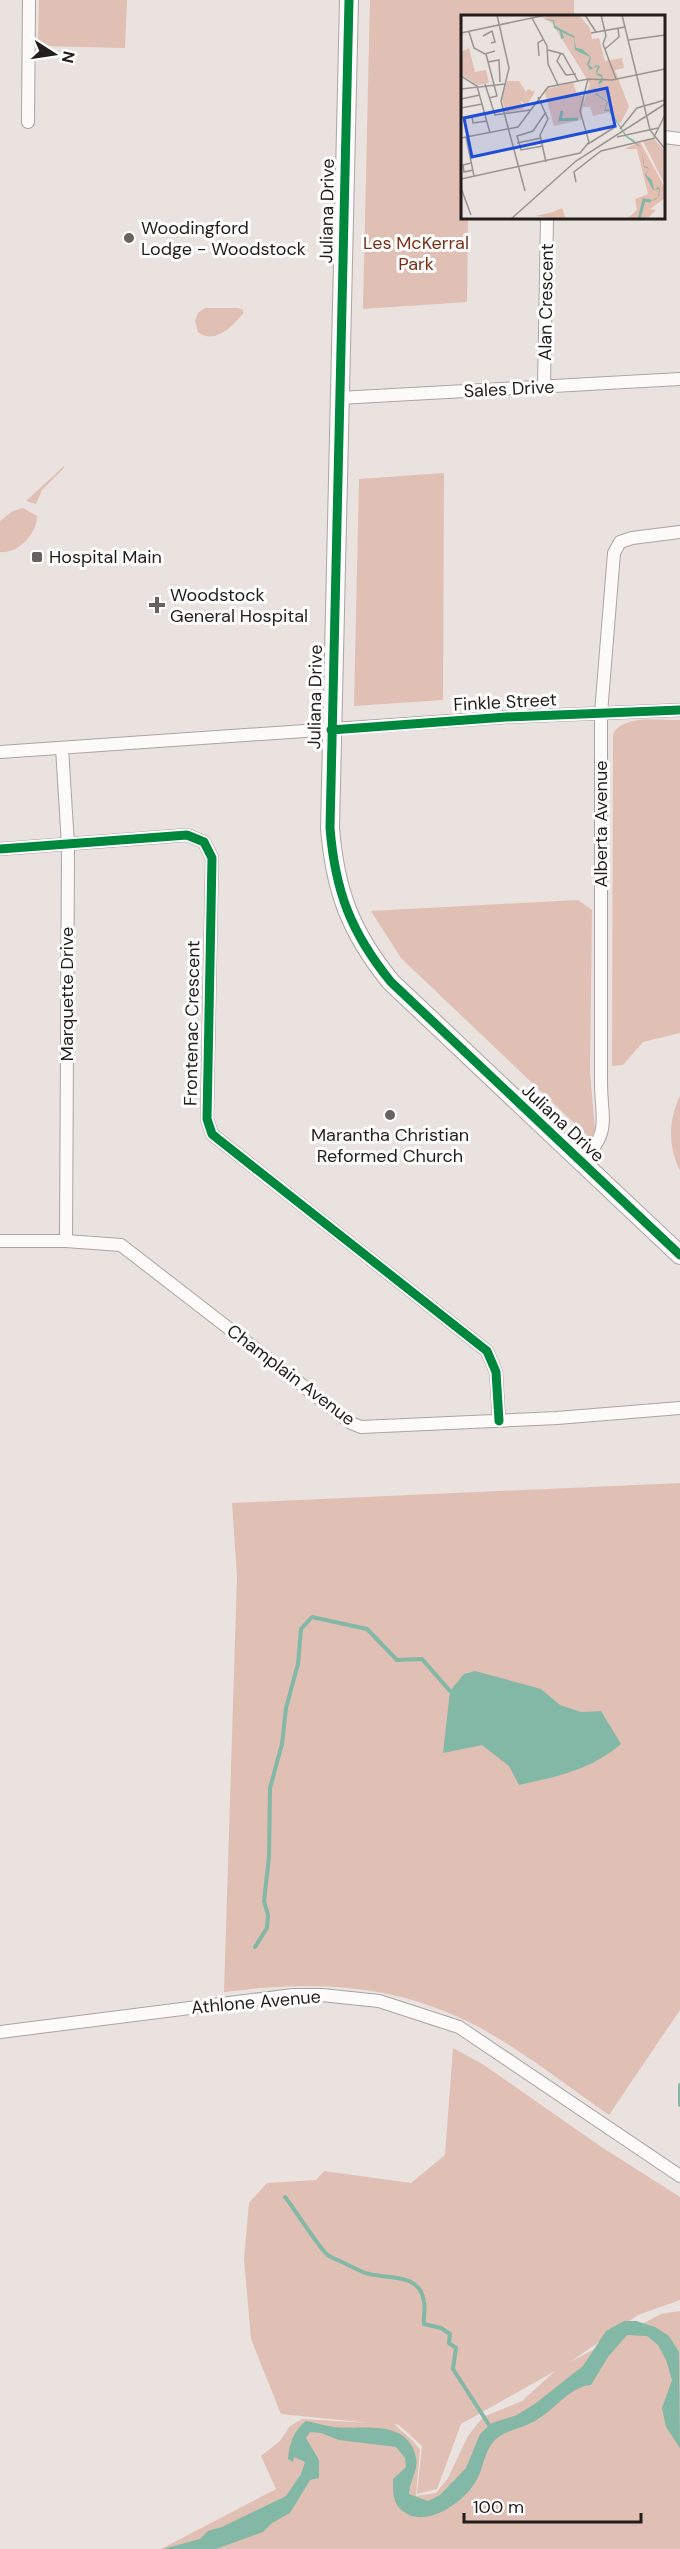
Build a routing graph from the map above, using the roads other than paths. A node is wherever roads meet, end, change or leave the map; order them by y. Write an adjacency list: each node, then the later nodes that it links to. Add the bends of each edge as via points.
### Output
1 (29, 0): 3 (street)
2 (349, 0): 9 (street, Juliana Drive)
3 (28, 122)
4 (665, 137): 5 (street)
5 (680, 139)
6 (547, 219): 8 (street, Alan Crescent)
7 (680, 379): 8 (street, Sales Drive)
8 (544, 387): 9 (street, Sales Drive)
9 (339, 398): 13 (street, Juliana Drive)
10 (680, 532): 12 (street, Alberta Avenue, via 632,538 615,547)
11 (680, 710): 12 (street, Finkle Street)
12 (601, 713): 13 (street, Finkle Street); 18 (street, Alberta Avenue, via 604,1127 596,1147)
13 (331, 730): 14 (street, Finkle Street); 18 (street, Juliana Drive, via 332,857 337,885 357,935 391,982)
14 (62, 748): 15 (street, Finkle Street); 16 (street, Marquette Drive)
15 (0, 752)
16 (68, 845): 17 (street, Frontenac Crescent); 20 (street, Marquette Drive); 23 (street, Frontenac Crescent, via 187,835 204,842 212,858 209,1128 486,1351 496,1372)
17 (0, 849)
18 (581, 1163): 21 (street, Juliana Drive)
19 (0, 1241): 20 (street, Champlain Avenue)
20 (66, 1241): 23 (street, Champlain Avenue, via 114,1242 128,1249 351,1423 371,1426)
21 (680, 1255)
22 (680, 1408): 23 (street, Champlain Avenue)
23 (499, 1420)
24 (0, 2032): 25 (street, Athlone Avenue, via 293,1995 379,2001 459,2027)
25 (680, 2176)

